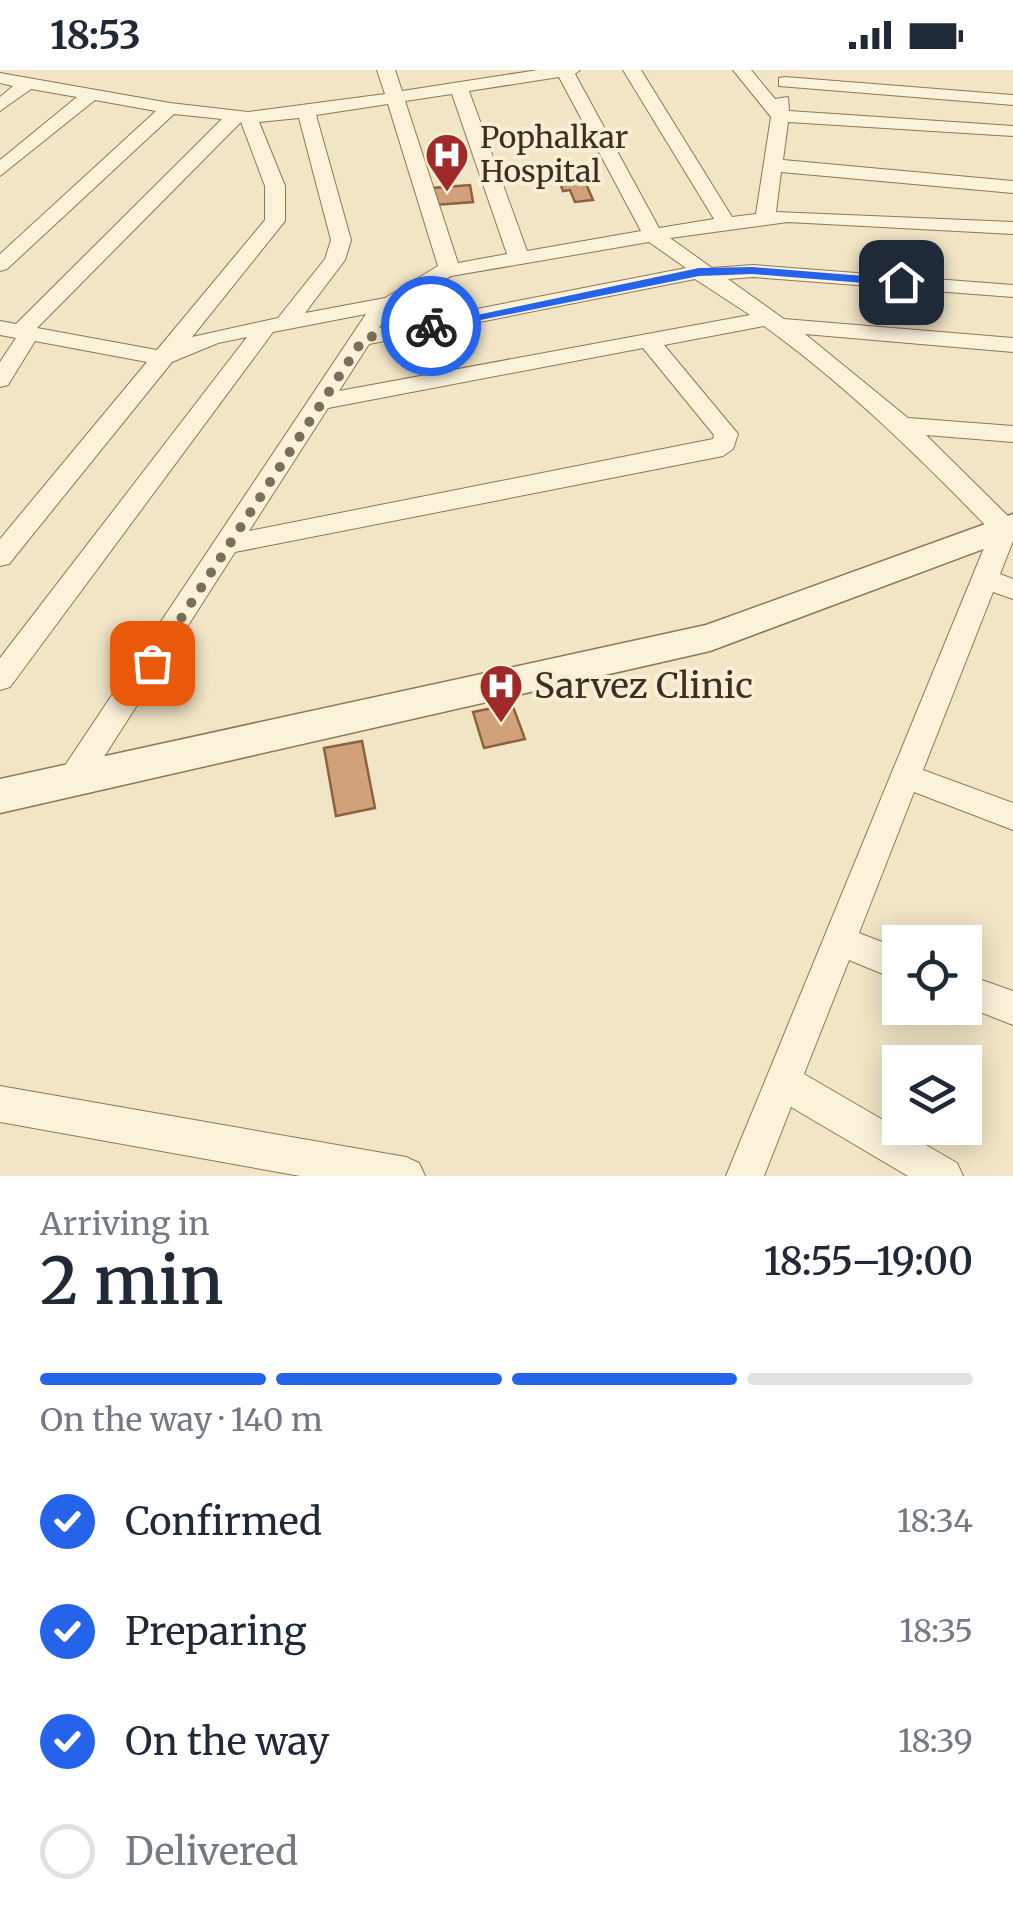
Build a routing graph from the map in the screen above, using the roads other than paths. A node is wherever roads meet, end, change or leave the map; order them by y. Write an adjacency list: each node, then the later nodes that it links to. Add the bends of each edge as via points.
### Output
1 (386, 70): 10 (street)
2 (567, 70): 7 (street); 24 (street)
3 (632, 70): 22 (street)
4 (742, 70): 16 (street)
5 (786, 76): 11 (street); 16 (street)
6 (0, 78): 8 (street)
7 (462, 80): 10 (street); 25 (street)
8 (28, 83): 9 (street); 12 (street)
9 (90, 94): 13 (street); 19 (street)
10 (395, 96): 14 (street); 27 (street)
11 (1013, 100)
12 (0, 106)
13 (170, 108): 15 (street); 26 (street)
14 (306, 111): 15 (street); 32 (street, via 340,250)
15 (242, 116): 33 (street); 37 (street, via 275,186 275,221)
16 (779, 116): 17 (street); 18 (street)
17 (1013, 130)
18 (772, 165): 20 (street); 21 (street)
19 (0, 170)
20 (1013, 186)
21 (765, 217): 22 (street); 23 (street)
22 (726, 223): 24 (street)
23 (1013, 228)
24 (653, 235): 25 (street); 28 (street)
25 (519, 258): 27 (street)
26 (0, 265)
27 (450, 270): 30 (street)
28 (701, 273): 29 (street, via 752,271); 31 (street); 34 (street)
29 (1013, 292)
30 (384, 304): 32 (street); 34 (street)
31 (776, 322): 35 (street); 36 (street); 40 (street)
32 (274, 326): 37 (street, via 212,337); 46 (street)
33 (17, 331): 37 (street); 38 (street)
34 (364, 338): 39 (street)
35 (649, 342): 39 (street); 43 (street, via 726,434 714,450)
36 (1013, 345)
37 (162, 358): 44 (street)
38 (0, 380)
39 (322, 402): 43 (street)
40 (902, 425): 41 (street); 42 (street)
41 (1013, 434)
42 (1009, 527): 45 (street); 48 (street, via 710,638)
43 (230, 544): 48 (street)
44 (0, 557)
45 (999, 584): 47 (street)
46 (0, 679)
47 (906, 776): 50 (street); 51 (street)
48 (73, 779): 49 (street)
49 (0, 796)
50 (1013, 817)
51 (840, 942): 52 (street); 55 (street)
52 (882, 957)
53 (982, 996): 54 (street)
54 (1013, 1008)
55 (783, 1082): 58 (street); 59 (street)
56 (0, 1104): 57 (street)
57 (406, 1176)
58 (745, 1176)
59 (944, 1176)

